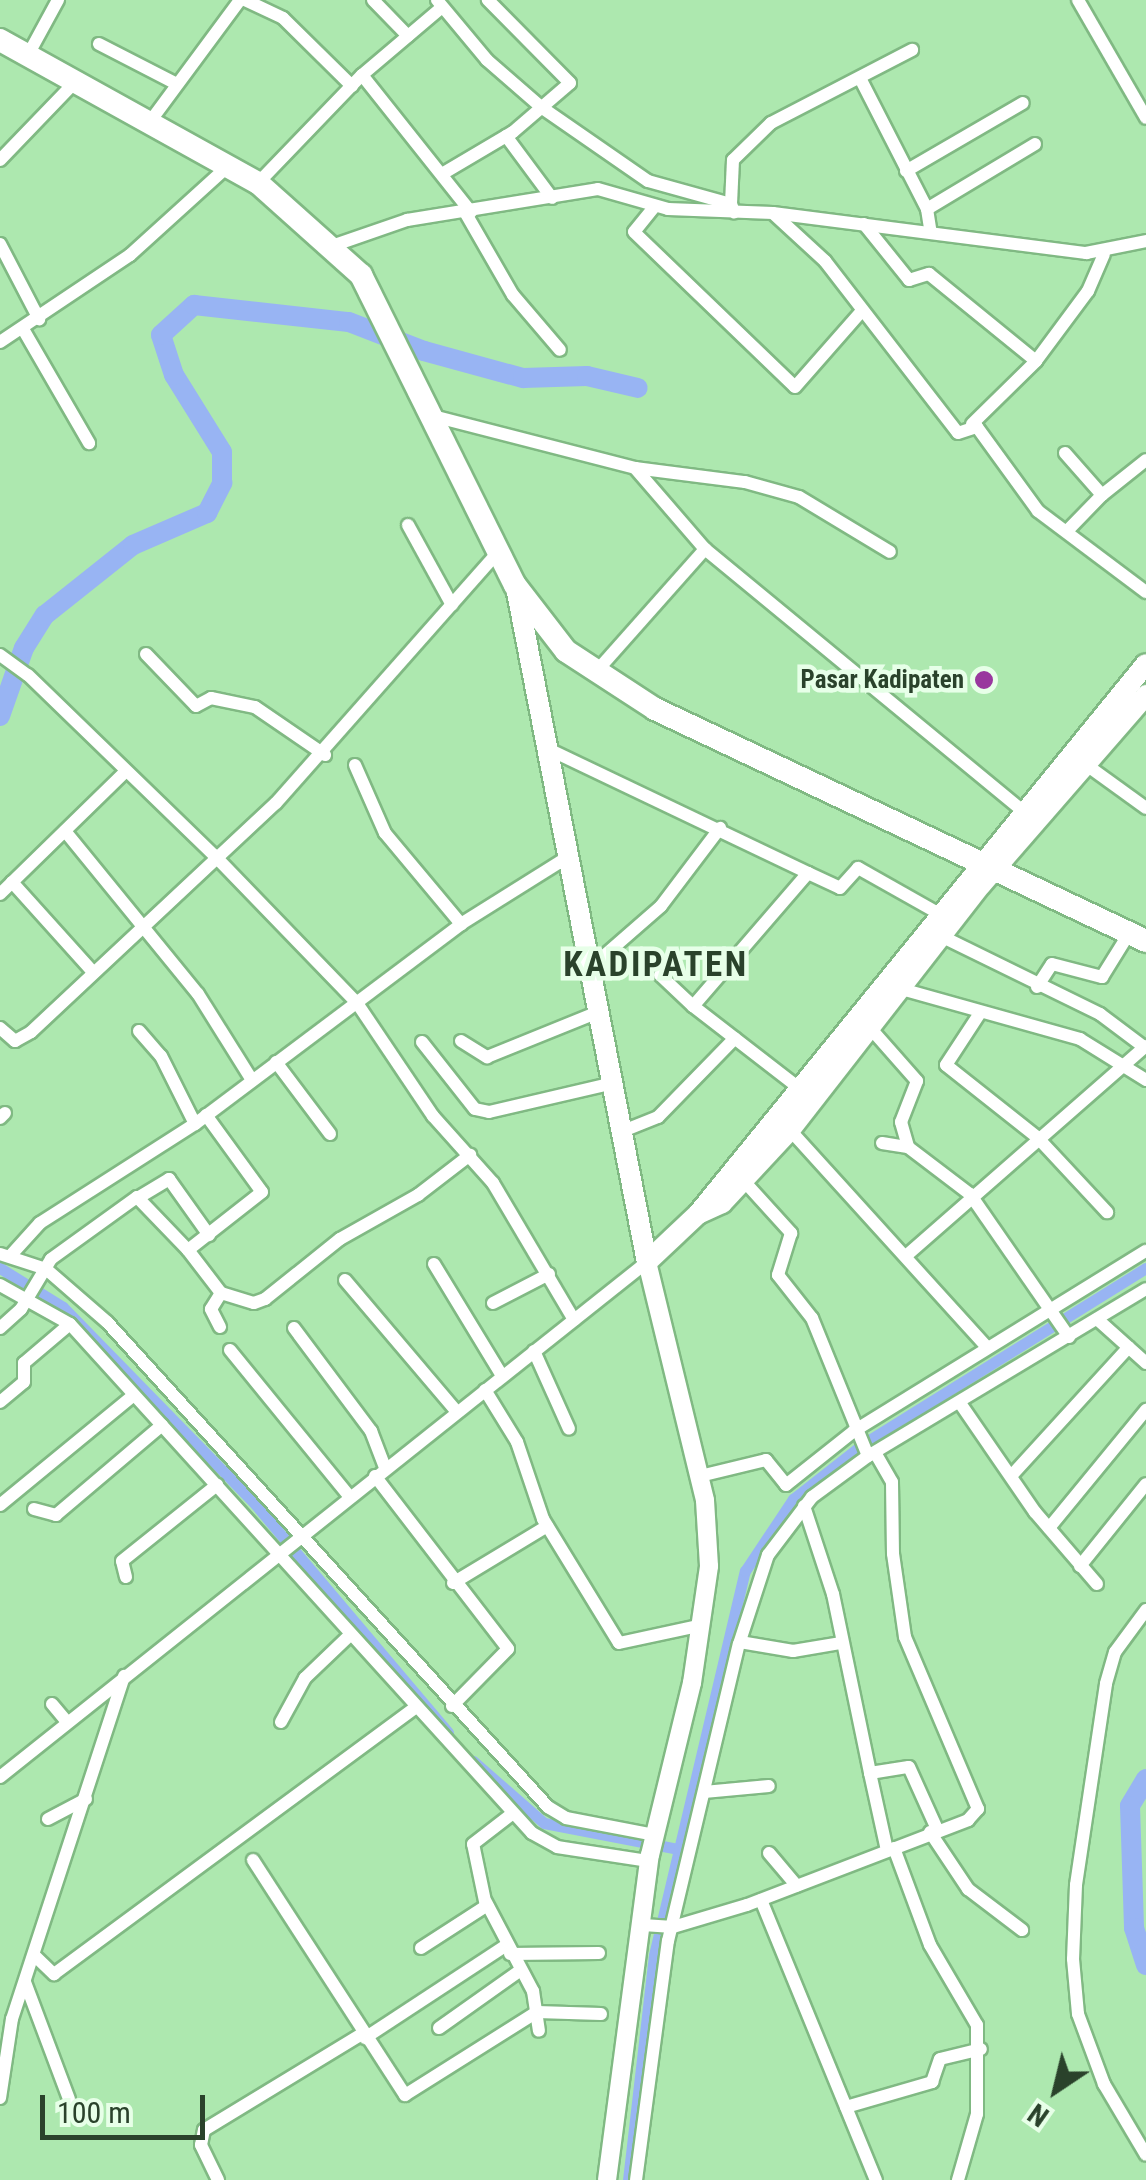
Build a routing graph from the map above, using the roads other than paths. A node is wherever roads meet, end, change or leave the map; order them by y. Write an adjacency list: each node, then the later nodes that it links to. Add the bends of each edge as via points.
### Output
1 (58, 0): 11 (street)
2 (242, 0): 12 (street, via 283,18); 15 (street)
3 (372, 0): 7 (street)
4 (488, 0): 17 (street, via 569,79)
5 (1078, 0): 18 (street)
6 (439, 4): 7 (street); 17 (street)
7 (408, 36): 12 (street)
8 (0, 40): 11 (highway)
9 (98, 44): 15 (street)
10 (912, 50): 13 (street)
11 (28, 55): 14 (highway)
12 (356, 80): 25 (street); 26 (street)
13 (861, 80): 24 (street); 30 (street, via 786,113 741,152 732,163)
14 (74, 83): 19 (highway); 22 (street)
15 (175, 83): 19 (street)
16 (1023, 103): 24 (street)
17 (540, 107): 20 (street); 27 (street, via 648,181)
18 (1146, 118)
19 (148, 123): 23 (highway)
20 (506, 136): 25 (street); 28 (street)
21 (1035, 144): 32 (street)
22 (0, 160)
23 (227, 167): 26 (highway); 42 (street, via 171,222)
24 (906, 172): 32 (street)
25 (442, 174): 33 (street)
26 (258, 183): 39 (highway)
27 (684, 194): 30 (street); 31 (street)
28 (552, 198): 29 (street, via 598,189); 33 (street)
29 (655, 206): 31 (street); 41 (street, via 634,232 795,387)
30 (733, 208): 31 (street); 34 (street)
31 (692, 210)
32 (927, 210): 36 (street)
33 (468, 212): 39 (street, via 407,220); 45 (street, via 514,294)
34 (774, 213): 35 (street); 41 (street, via 812,246)
35 (864, 224): 36 (street); 46 (street, via 909,280 929,274)
36 (931, 234): 40 (street)
37 (1145, 242): 40 (street)
38 (0, 244): 42 (street)
39 (329, 247): 47 (highway, via 361,275)
40 (1104, 254): 46 (street, via 1088,291)
41 (860, 312): 48 (street, via 958,433)
42 (38, 318): 43 (street)
43 (22, 329): 44 (street); 49 (street)
44 (0, 342)
45 (560, 350)
46 (1036, 361): 48 (street)
47 (430, 416): 52 (street); 57 (highway)
48 (972, 424): 55 (street, via 1038,511)
49 (89, 443)
50 (1066, 453): 53 (street)
51 (1146, 460): 53 (street)
52 (635, 468): 56 (street); 58 (street, via 799,496)
53 (1102, 495): 55 (street)
54 (408, 524): 61 (street)
55 (1067, 531): 60 (street)
56 (705, 549): 65 (street); 73 (street)
57 (500, 550): 59 (highway); 61 (street)
58 (890, 552)
59 (516, 585): 65 (highway, via 548,633); 67 (main road)
60 (1146, 592)
61 (452, 605): 68 (street)
62 (146, 654): 68 (street, via 196,706 211,698 255,707)
63 (2, 657): 71 (street, via 28,674)
64 (1146, 664): 73 (main road)
65 (596, 673): 78 (highway, via 655,710)
66 (1146, 695): 69 (main road)
67 (546, 748): 74 (street); 77 (main road)
68 (325, 755): 76 (street)
69 (1085, 764): 72 (street); 78 (main road)
70 (356, 766): 83 (street, via 384,833)
71 (125, 772): 75 (street); 76 (street)
72 (1146, 808)
73 (1024, 812): 78 (main road)
74 (720, 828): 79 (street); 87 (street, via 661,906)
75 (65, 832): 80 (street); 84 (street)
76 (214, 855): 84 (street); 92 (street)
77 (568, 857): 83 (street); 87 (main road)
78 (986, 866): 82 (main road); 85 (main road); 86 (highway)
79 (808, 873): 82 (street, via 840,888 858,868); 93 (street)
80 (12, 882): 81 (street); 88 (street)
81 (0, 894)
82 (938, 913): 108 (main road)
83 (461, 924): 92 (street)
84 (140, 927): 88 (street); 105 (street, via 198,994)
85 (945, 938): 90 (street); 91 (main road)
86 (1137, 938): 90 (street, via 1102,976 1052,964)
87 (590, 968): 94 (main road)
88 (93, 972): 96 (street, via 19,1042)
89 (660, 976): 93 (street)
90 (1037, 987): 102 (street, via 1100,1014)
91 (905, 990): 95 (street); 97 (main road)
92 (356, 1004): 103 (street); 117 (street, via 432,1116)
93 (694, 1006): 99 (street)
94 (601, 1011): 100 (street, via 487,1057); 107 (main road)
95 (980, 1013): 104 (street, via 1080,1039); 114 (street, via 946,1066)
96 (0, 1028)
97 (872, 1030): 111 (main road); 116 (street, via 917,1081 901,1122)
98 (139, 1031): 110 (street, via 161,1056)
99 (735, 1038): 108 (street); 112 (street, via 658,1116)
100 (461, 1041)
101 (422, 1042): 107 (street, via 475,1110)
102 (1145, 1047): 104 (street)
103 (276, 1062): 105 (street); 113 (street)
104 (1123, 1065): 106 (street); 114 (street)
105 (252, 1080): 109 (street)
106 (1146, 1080)
107 (609, 1084): 112 (main road)
108 (799, 1088): 122 (main road)
109 (206, 1114): 110 (street); 123 (street, via 262,1192)
110 (194, 1124): 126 (street, via 40,1223)
111 (790, 1130): 118 (main road); 127 (street)
112 (618, 1133): 128 (main road)
113 (330, 1134)
114 (1038, 1137): 119 (street); 121 (street)
115 (882, 1144): 116 (street)
116 (908, 1147): 119 (street)
117 (470, 1155): 131 (street); 135 (street, via 418,1195 340,1239 265,1299 254,1303)
118 (744, 1180): 122 (main road, via 722,1203); 160 (street, via 794,1241 777,1270 812,1318)
119 (970, 1194): 127 (street); 138 (street)
120 (142, 1196): 123 (street, via 169,1179); 124 (street); 130 (street, via 73,1242)
121 (1107, 1212)
122 (698, 1214): 128 (main road)
123 (209, 1234): 124 (street)
124 (188, 1250): 135 (street)
125 (1146, 1251): 138 (street)
126 (6, 1255): 130 (street)
127 (907, 1256): 147 (street)
128 (647, 1262): 140 (street); 163 (main road)
129 (434, 1264): 151 (street)
130 (45, 1271): 136 (street); 173 (street, via 107,1322)
131 (549, 1274): 137 (street); 140 (street)
132 (345, 1280): 157 (street)
133 (0, 1284): 136 (street)
134 (1146, 1289): 139 (street)
135 (221, 1293): 142 (street, via 211,1308)
136 (31, 1294): 141 (street); 143 (street)
137 (493, 1303)
138 (1051, 1311): 145 (street); 147 (street)
139 (1098, 1318): 145 (street); 146 (street)
140 (574, 1320): 149 (street)
141 (70, 1324): 153 (street); 154 (street, via 24,1363 24,1382)
142 (220, 1327)
143 (0, 1328)
144 (294, 1328): 162 (street, via 372,1430)
145 (1068, 1335): 155 (street)
146 (1129, 1347): 150 (street); 164 (street)
147 (988, 1348): 160 (street)
148 (230, 1350): 167 (street)
149 (534, 1351): 151 (street); 159 (street)
150 (1146, 1363)
151 (502, 1376): 152 (street)
152 (485, 1390): 157 (street); 171 (street, via 517,1442)
153 (134, 1395): 158 (street); 168 (street)
154 (0, 1402)
155 (960, 1403): 161 (street); 164 (street)
156 (1146, 1410): 172 (street)
157 (456, 1412): 162 (street)
158 (162, 1425): 166 (street); 170 (street, via 56,1515)
159 (569, 1429)
160 (856, 1433): 161 (street); 163 (street, via 784,1486 766,1460)
161 (869, 1453): 169 (street); 197 (street, via 892,1482 893,1554 905,1636 979,1804 968,1820)
162 (380, 1472): 167 (street); 177 (street)
163 (700, 1476): 180 (main road, via 709,1566)
164 (1012, 1476): 172 (street)
165 (1146, 1484): 175 (street)
166 (218, 1485): 174 (street); 176 (street, via 122,1561)
167 (350, 1497): 173 (street)
168 (0, 1505)
169 (804, 1506): 182 (street, via 757,1577); 183 (street, via 826,1565)
170 (34, 1509)
171 (547, 1526): 177 (street); 180 (street, via 619,1644)
172 (1049, 1528): 175 (street)
173 (300, 1536): 174 (street); 186 (street)
174 (279, 1551): 181 (street); 184 (street)
175 (1080, 1566): 178 (street)
176 (126, 1578)
177 (454, 1582): 186 (street, via 508,1649)
178 (1097, 1584)
179 (1146, 1610): 223 (street, via 1115,1652 1106,1684 1072,1959 1078,2014 1104,2084)
180 (702, 1625): 198 (main road)
181 (350, 1635): 187 (street); 189 (street, via 304,1678)
182 (740, 1642): 183 (street, via 792,1651); 193 (street)
183 (841, 1644): 190 (street)
184 (125, 1674): 188 (street); 194 (street)
185 (52, 1704): 188 (street)
186 (452, 1706): 198 (street, via 548,1807)
187 (415, 1708): 195 (street); 211 (street, via 54,1974)
188 (67, 1722): 191 (street)
189 (281, 1722)
190 (870, 1773): 197 (street, via 909,1768); 199 (street)
191 (0, 1778)
192 (769, 1786): 193 (street)
193 (704, 1792): 206 (street)
194 (86, 1799): 196 (street); 211 (street)
195 (512, 1814): 198 (street, via 556,1847); 204 (street, via 473,1844)
196 (48, 1819)
197 (933, 1831): 199 (street); 207 (street, via 968,1889)
198 (652, 1847): 205 (main road)
199 (890, 1849): 202 (street); 219 (street, via 916,1914 978,2025)
200 (769, 1852): 202 (street)
201 (253, 1860): 218 (street)
202 (797, 1886): 203 (street)
203 (761, 1900): 206 (street); 222 (street)
204 (486, 1902): 208 (street); 209 (street)
205 (648, 1925): 206 (street); 226 (main road)
206 (671, 1927): 227 (street)
207 (1022, 1930)
208 (421, 1948)
209 (508, 1950): 210 (street); 212 (street); 218 (street)
210 (600, 1953)
211 (34, 1955): 213 (street)
212 (521, 1970): 214 (street); 216 (street)
213 (25, 1982): 220 (street); 221 (street)
214 (536, 2012): 215 (street); 217 (street); 218 (street, via 408,2094 398,2090)
215 (601, 2014)
216 (439, 2028)
217 (539, 2031)
218 (364, 2036): 225 (street, via 204,2130 202,2144)
219 (981, 2049): 222 (street, via 940,2058 932,2082); 229 (street, via 977,2114)
220 (0, 2098)
221 (69, 2099)
222 (846, 2108): 224 (street)
223 (1146, 2155)
224 (874, 2176): 228 (street)
225 (215, 2179)
226 (607, 2180)
227 (636, 2180)
228 (858, 2180)
229 (958, 2180)

